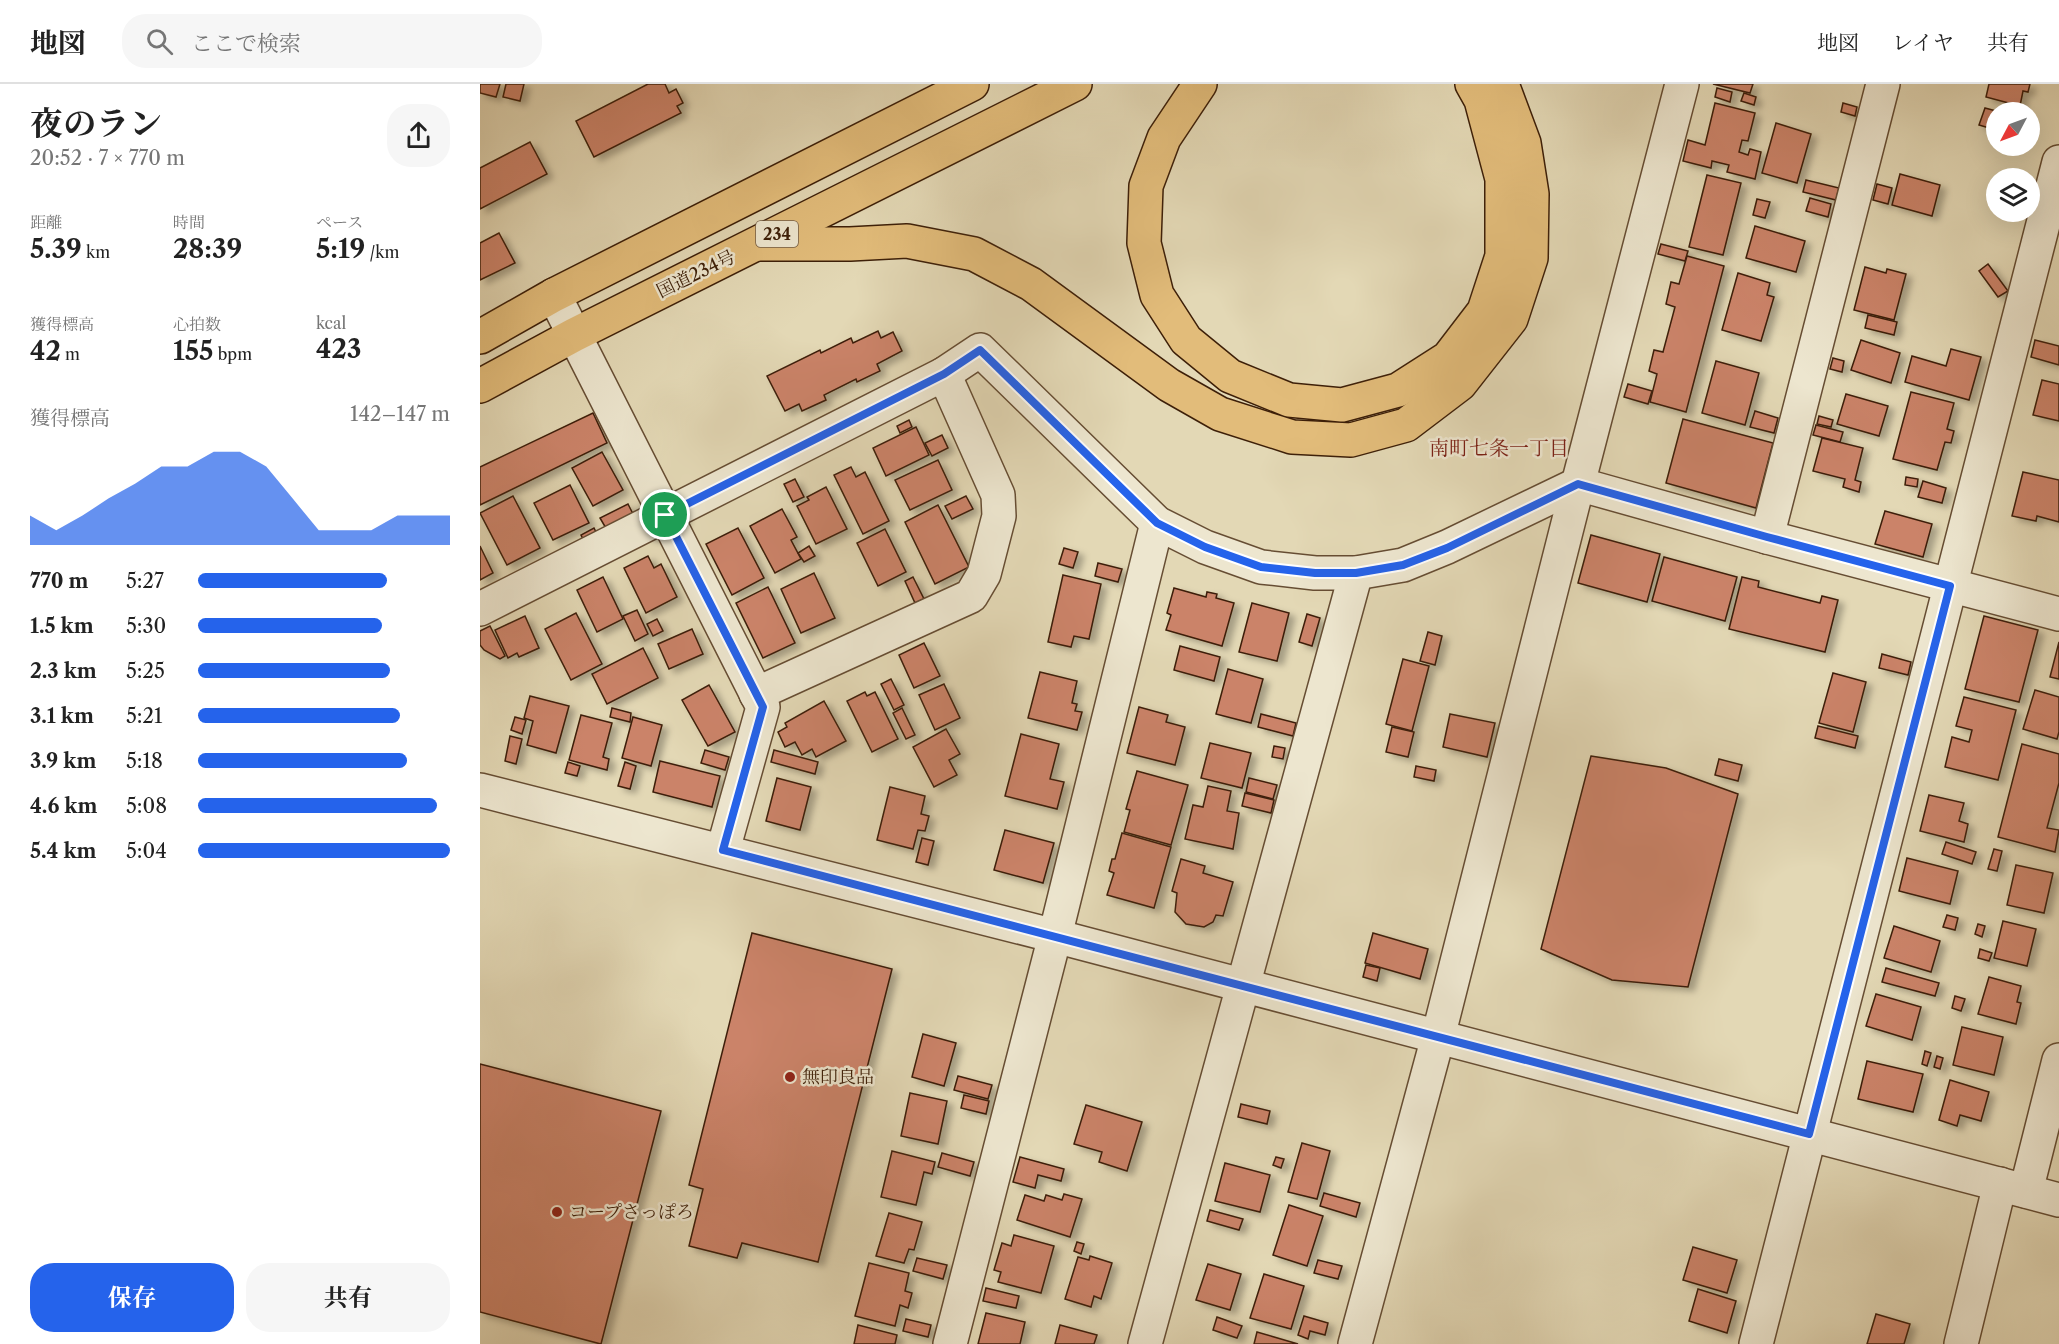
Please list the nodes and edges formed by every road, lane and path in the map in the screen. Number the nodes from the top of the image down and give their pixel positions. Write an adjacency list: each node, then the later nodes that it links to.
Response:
1 (930, 84): 9 (highway)
2 (972, 84): 9 (highway, 234)
3 (1075, 84): 11 (highway, 国道234号 / 234)
4 (1200, 84): 5 (highway)
5 (1472, 84)
6 (1502, 84): 11 (highway)
7 (1682, 84): 17 (street)
8 (1883, 84): 20 (street)
9 (821, 160): 12 (highway, 234)
10 (2059, 162): 22 (street)
11 (758, 244): 13 (highway, 国道234号 / 234)
12 (554, 296): 13 (street); 14 (highway, 234)
13 (574, 335): 16 (highway, 国道234号 / 234); 18 (street)
14 (480, 337)
15 (944, 374): 18 (street); 19 (street); 25 (street)
16 (480, 386)
17 (1578, 484): 20 (street); 21 (street); 30 (street)
18 (665, 515): 23 (street); 25 (street)
19 (1157, 523): 21 (street); 28 (street)
20 (1767, 537): 22 (street)
21 (1356, 573): 29 (street)
22 (1950, 586): 24 (street); 32 (street)
23 (480, 609)
24 (2059, 614)
25 (756, 694): 27 (street)
26 (480, 790): 27 (street)
27 (723, 850): 28 (street)
28 (1054, 936): 29 (street); 35 (street)
29 (1243, 985): 30 (street); 36 (street)
30 (1438, 1037): 32 (street); 37 (street)
31 (2059, 1060): 33 (street)
32 (1809, 1134): 33 (street); 38 (street)
33 (2013, 1188): 34 (street); 39 (street)
34 (2059, 1200)
35 (950, 1344)
36 (1145, 1344)
37 (1355, 1344)
38 (1756, 1344)
39 (1961, 1344)

